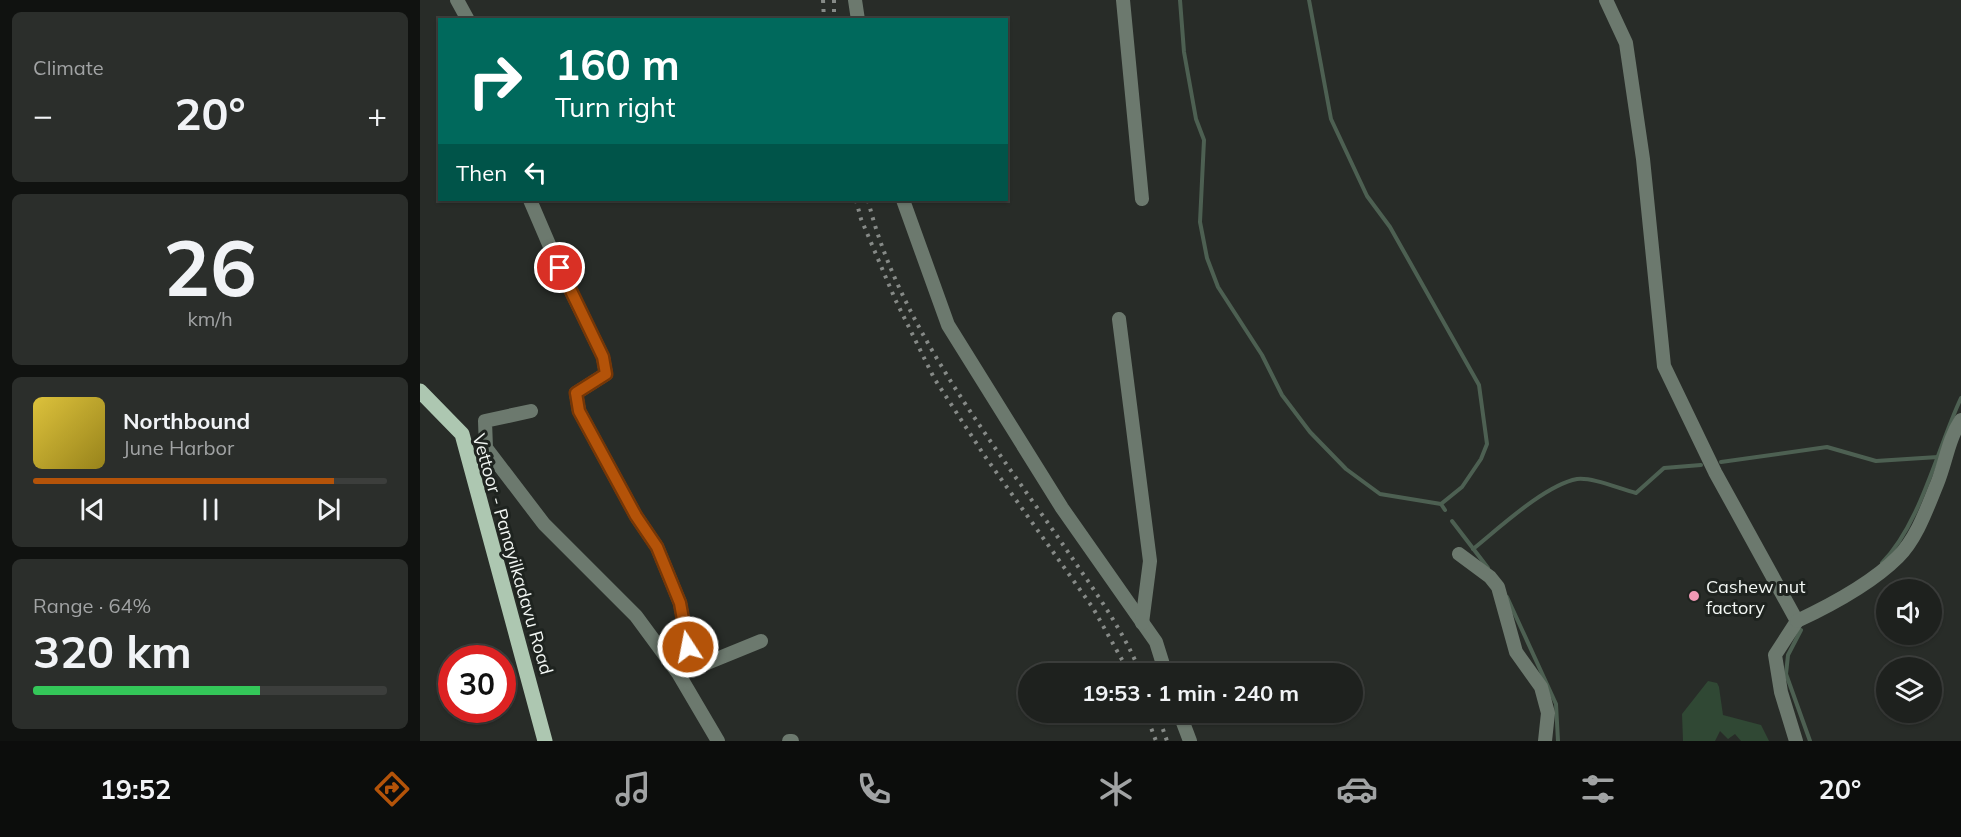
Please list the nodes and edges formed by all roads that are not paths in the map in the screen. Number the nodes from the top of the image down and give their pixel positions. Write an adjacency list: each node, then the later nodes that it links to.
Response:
1 (457, 0): 5 (street)
2 (855, 0): 6 (street)
3 (1123, 0): 7 (street)
4 (1606, 0): 15 (street)
5 (467, 18)
6 (858, 18)
7 (1142, 199)
8 (530, 201): 17 (street)
9 (903, 201): 16 (street)
10 (1119, 319): 16 (street)
11 (420, 391): 20 (main road, Vettoor - Panayilkadavu Road)
12 (531, 411): 21 (street)
13 (1961, 420): 15 (street)
14 (1459, 554): 23 (street)
15 (1797, 621): 24 (street)
16 (1142, 623): 18 (street)
17 (761, 641)
18 (1163, 663)
19 (1183, 723): 22 (street)
20 (545, 741)
21 (718, 741)
22 (1190, 741)
23 (1545, 741)
24 (1796, 741)

